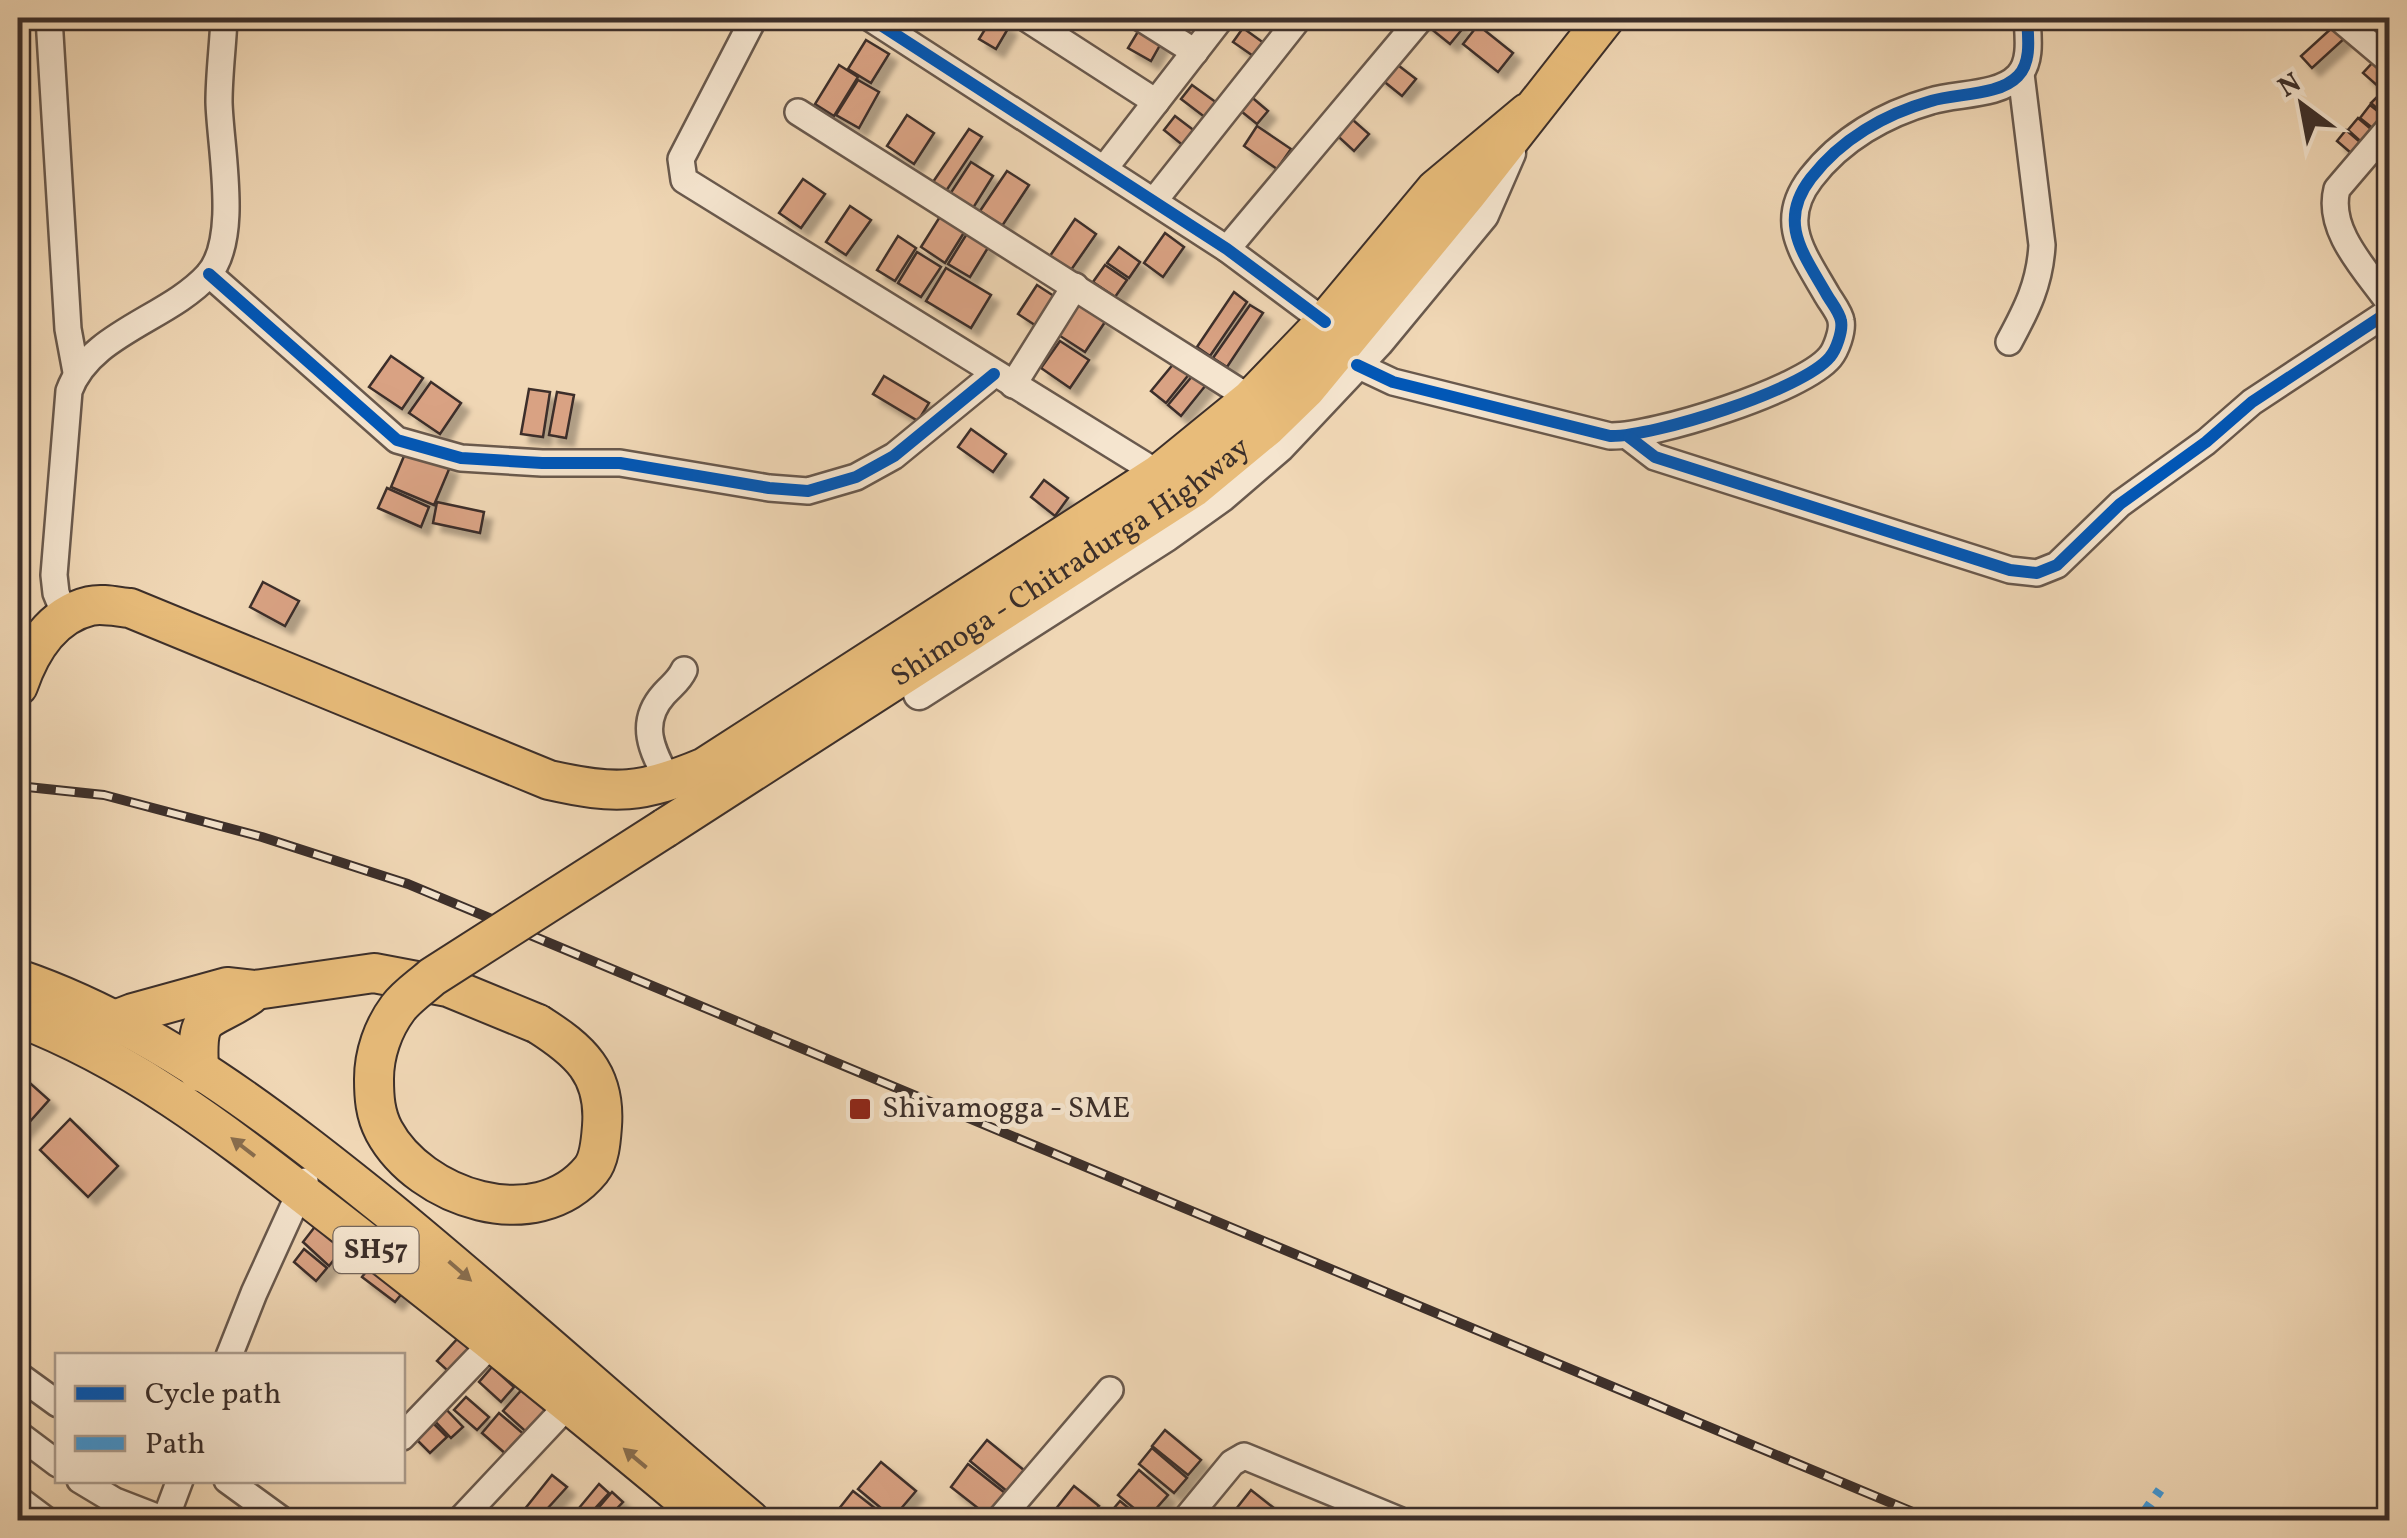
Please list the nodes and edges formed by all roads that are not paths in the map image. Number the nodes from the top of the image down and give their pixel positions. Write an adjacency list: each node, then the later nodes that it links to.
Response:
1 (50, 18): 30 (street)
2 (224, 18): 23 (street)
3 (754, 18): 31 (street)
4 (870, 18): 20 (street)
5 (1026, 18): 16 (street)
6 (1141, 18): 13 (street)
7 (1222, 18): 13 (street)
8 (1299, 18): 21 (street)
9 (1420, 18): 22 (street)
10 (1605, 18): 18 (main road, Shimoga - Chitradurga Highway)
11 (2028, 18): 15 (street)
12 (2339, 18): 14 (street)
13 (1194, 52): 16 (street)
14 (2390, 62)
15 (2021, 74): 28 (street); 33 (street)
16 (1156, 102): 20 (street)
17 (798, 112): 24 (street)
18 (1528, 113): 27 (main road); 29 (street); 41 (main road, Shimoga - Chitradurga Highway, bridge)
19 (2390, 127): 25 (street)
20 (1104, 168): 21 (street)
21 (1154, 201): 22 (street)
22 (1227, 249): 27 (street)
23 (209, 274): 30 (street); 31 (street)
24 (1075, 286): 31 (street); 32 (street)
25 (2390, 304)
26 (2390, 311): 33 (street)
27 (1325, 322): 32 (main road)
28 (2009, 342)
29 (1357, 366): 33 (street); 38 (street)
30 (76, 372): 35 (street)
31 (1004, 380): 34 (street)
32 (1251, 399): 34 (main road)
33 (1629, 437)
34 (1160, 474): 39 (main road)
35 (65, 615): 37 (main road); 39 (main road)
36 (684, 670): 39 (street)
37 (18, 686)
38 (920, 694)
39 (669, 782)
40 (18, 979): 44 (main road, SH57)
41 (256, 990): 42 (main road, Shimoga - Chitradurga Highway); 44 (main road, Shimoga - Chitradurga Highway)
42 (211, 1016): 45 (main road, Shimoga - Chitradurga Highway); 46 (main road)
43 (18, 1017): 44 (main road, SH57)
44 (106, 1035): 45 (main road, SH57)
45 (146, 1058): 46 (main road, SH57); 48 (main road, SH57, one-way to 45)
46 (199, 1072): 47 (main road, SH57)
47 (319, 1154): 48 (street); 68 (main road, SH57, one-way to 68)
48 (300, 1192): 49 (main road, SH57); 50 (street)
49 (494, 1341): 54 (main road, SH57); 56 (street)
50 (230, 1353)
51 (18, 1375): 53 (street)
52 (1110, 1390): 69 (street)
53 (55, 1402)
54 (570, 1403): 66 (street); 67 (main road, SH57, one-way to 54)
55 (18, 1434): 57 (street)
56 (405, 1434)
57 (55, 1462)
58 (85, 1483): 64 (street)
59 (179, 1483): 64 (street)
60 (231, 1483): 65 (street)
61 (18, 1499): 63 (street)
62 (1382, 1518): 70 (street)
63 (46, 1520)
64 (164, 1520)
65 (282, 1520)
66 (460, 1520)
67 (709, 1520)
68 (750, 1520)
69 (999, 1520)
70 (1184, 1520)

